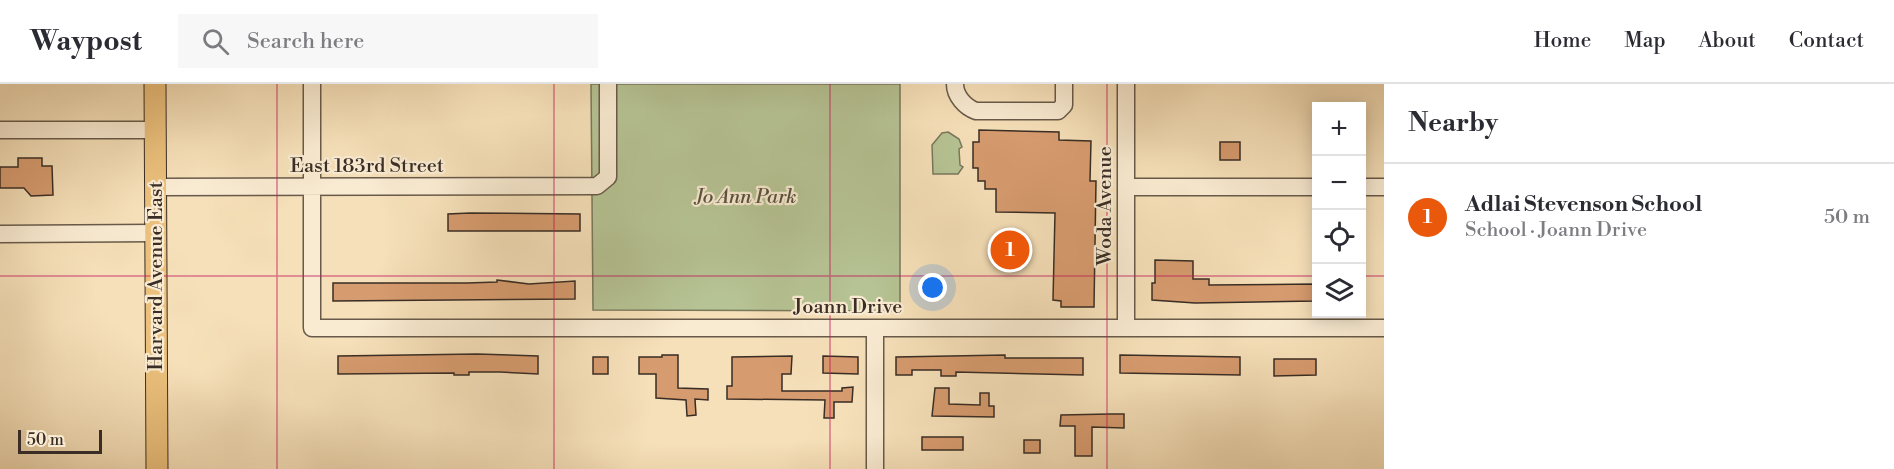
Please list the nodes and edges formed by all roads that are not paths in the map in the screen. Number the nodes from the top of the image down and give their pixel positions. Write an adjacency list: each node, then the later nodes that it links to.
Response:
1 (155, 84): 8 (main road, Harvard Avenue East)
2 (312, 84): 14 (street)
3 (608, 84): 14 (street, East 183rd Street)
4 (955, 84): 5 (street)
5 (1064, 84)
6 (1126, 84): 10 (street, Woda Avenue)
7 (0, 130): 8 (street)
8 (155, 130): 9 (main road, Harvard Avenue East)
9 (156, 187): 14 (street, East 183rd Street); 15 (main road, Harvard Avenue East)
10 (1126, 187): 11 (street); 18 (street, Woda Avenue)
11 (1312, 187)
12 (1366, 187): 13 (street)
13 (1384, 187)
14 (312, 188): 17 (street, Joann Drive)
15 (156, 233): 16 (street); 20 (main road, Harvard Avenue East)
16 (0, 234)
17 (875, 328): 18 (street, Joann Drive); 21 (street)
18 (1126, 328): 19 (street, Joann Drive)
19 (1384, 328)
20 (157, 469)
21 (875, 469)

